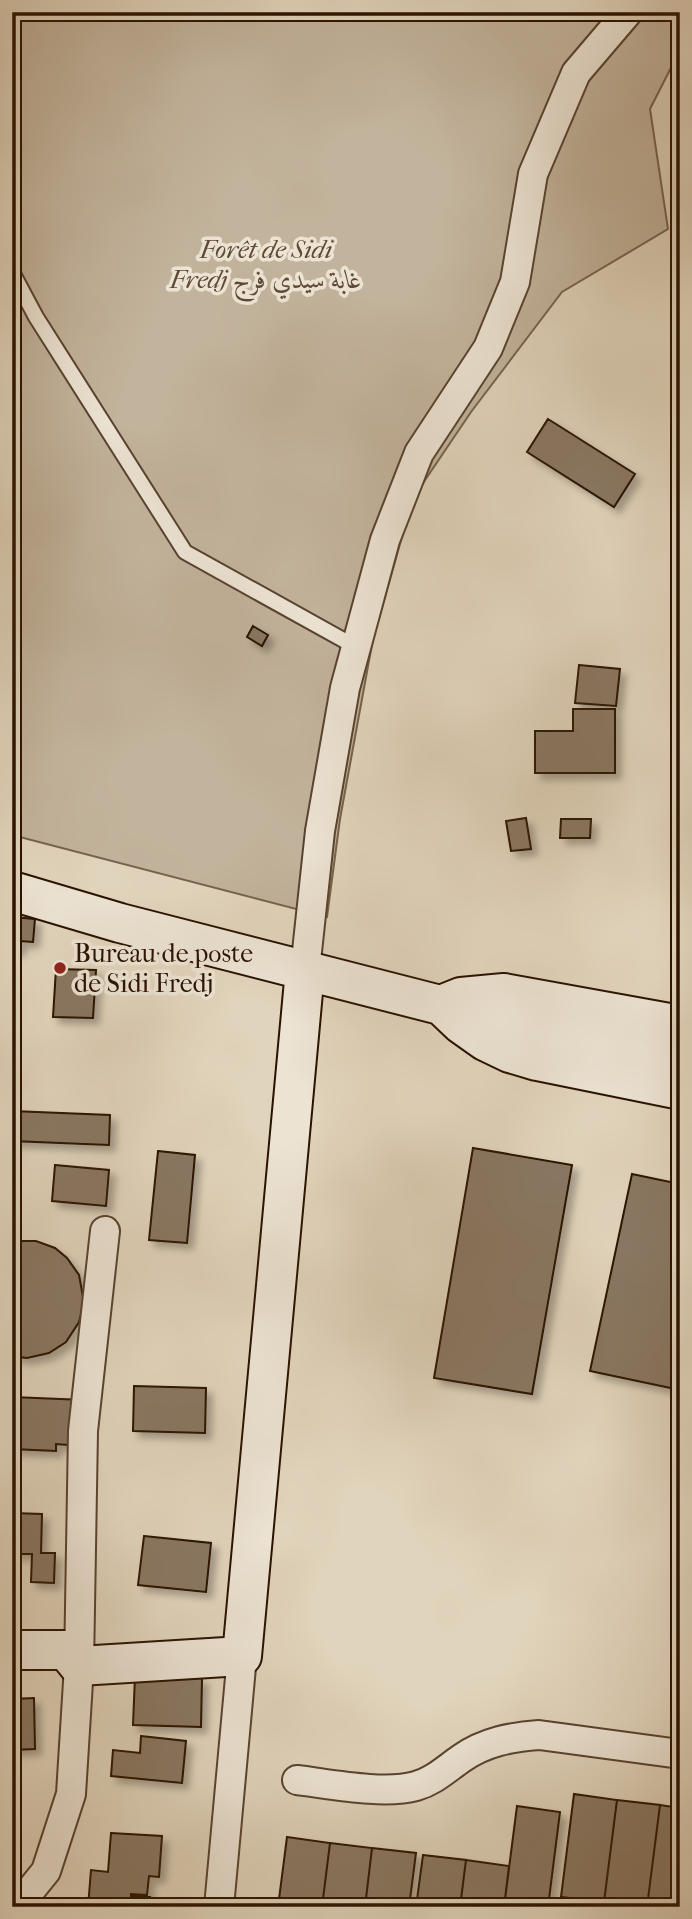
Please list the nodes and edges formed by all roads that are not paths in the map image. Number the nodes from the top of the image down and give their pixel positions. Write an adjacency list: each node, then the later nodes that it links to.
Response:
1 (628, 12): 3 (street)
2 (12, 272): 3 (lane)
3 (356, 647): 5 (street)
4 (12, 891): 5 (main road)
5 (305, 970): 6 (main road); 12 (main road)
6 (441, 1005): 7 (main road); 8 (main road); 9 (main road)
7 (680, 1026)
8 (680, 1057)
9 (680, 1090)
10 (106, 1231): 13 (street)
11 (12, 1650): 13 (main road)
12 (242, 1656): 13 (main road); 17 (street)
13 (79, 1666): 16 (street)
14 (680, 1754): 15 (street)
15 (297, 1780)
16 (17, 1907)
17 (219, 1907)

